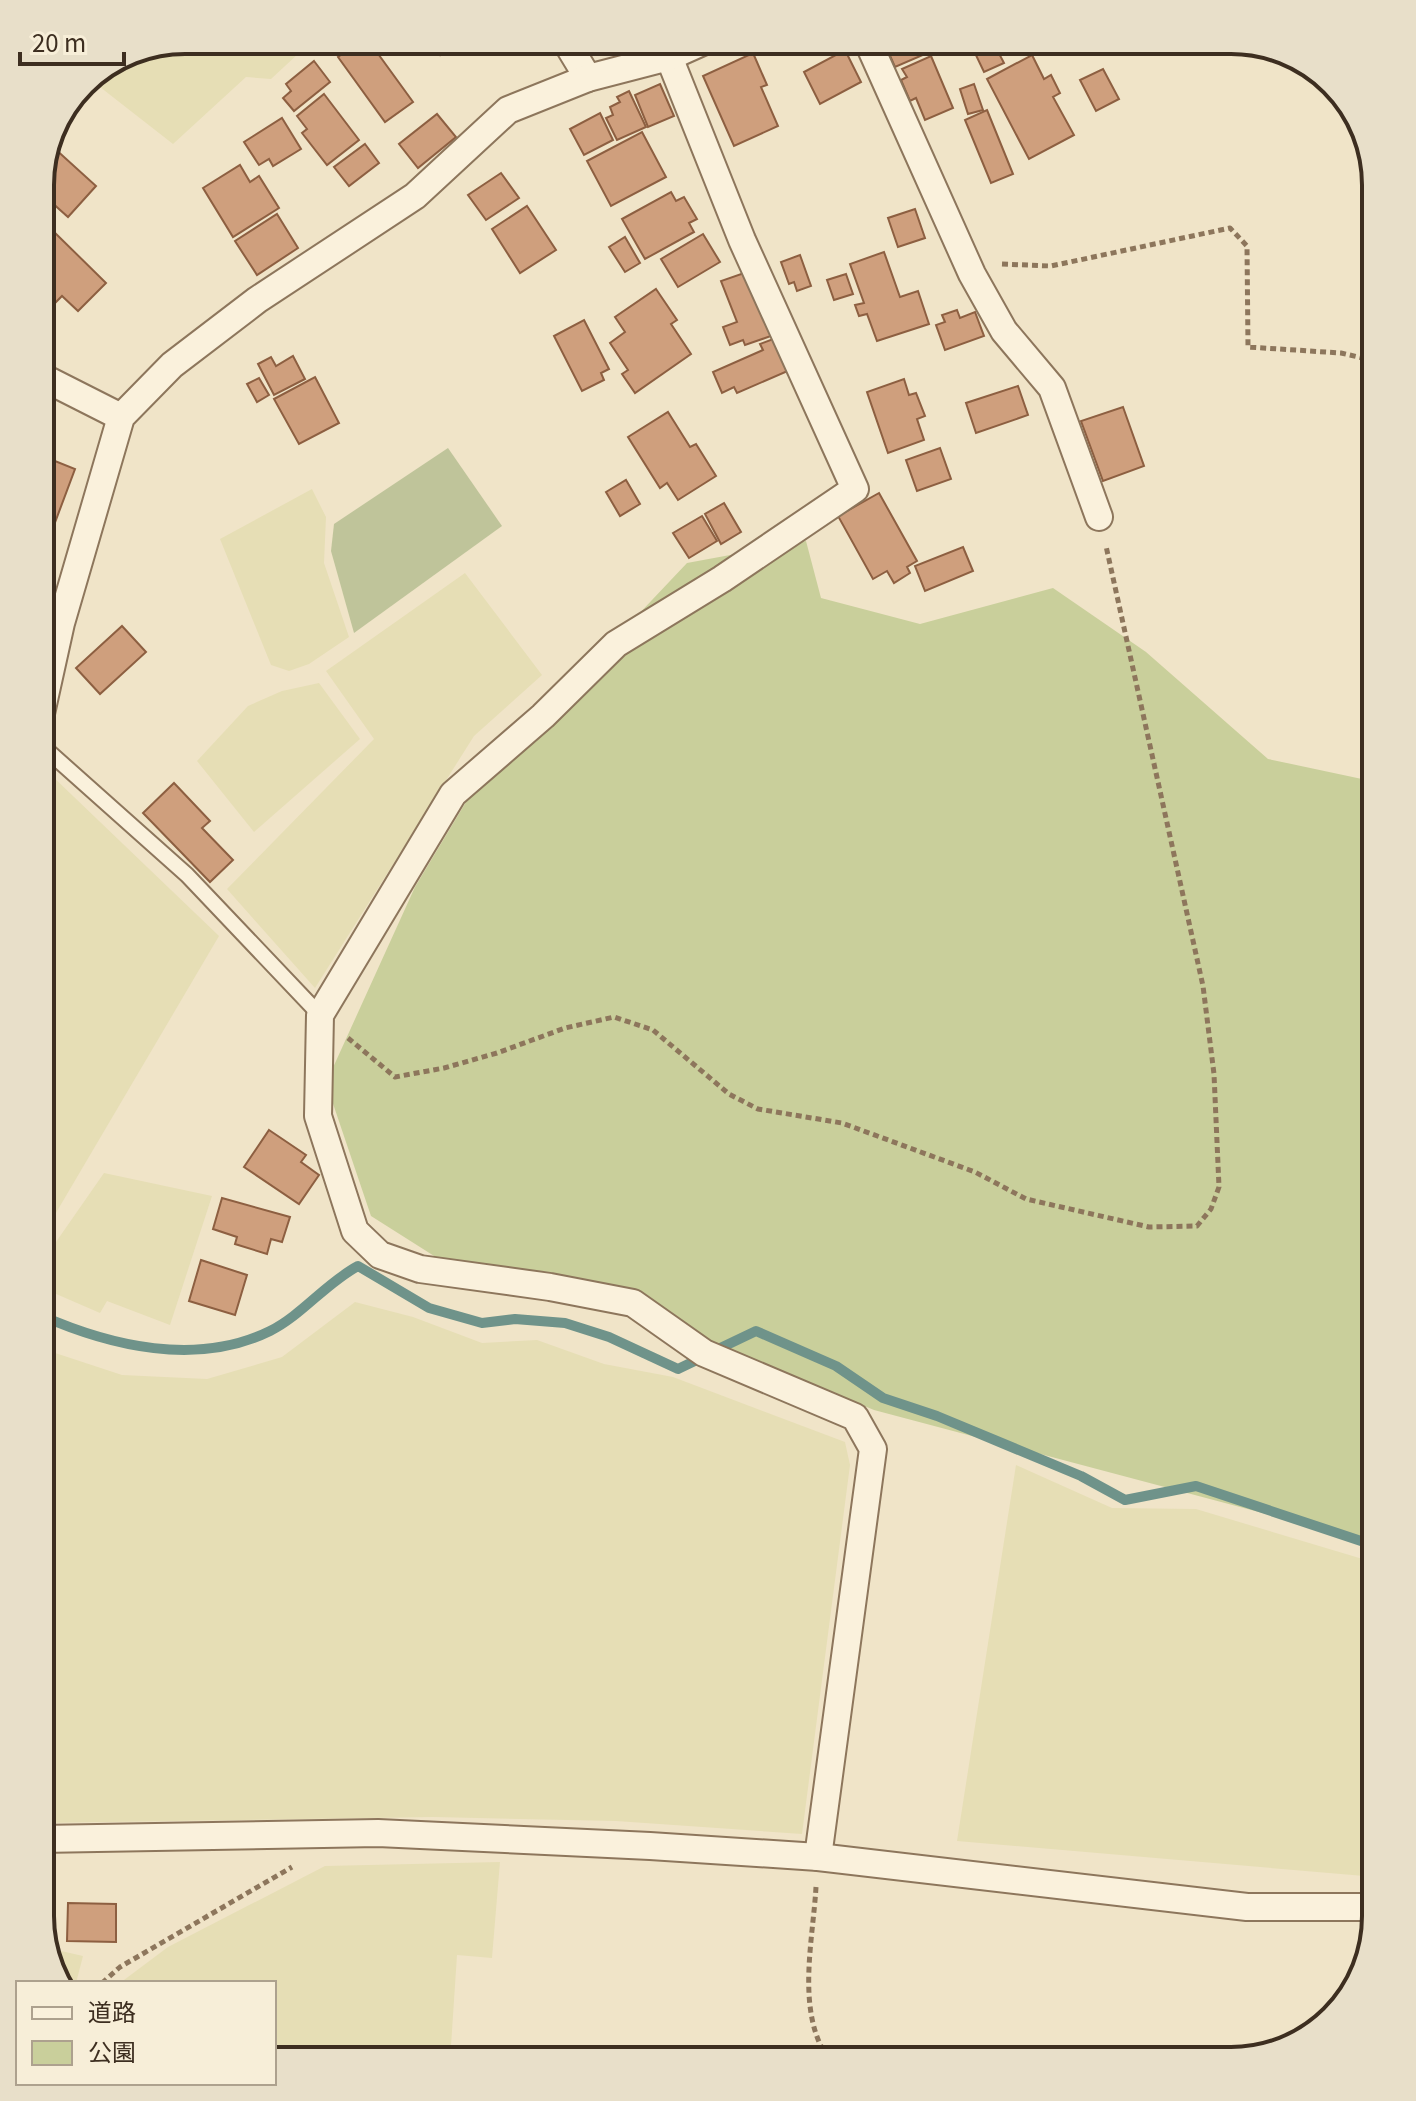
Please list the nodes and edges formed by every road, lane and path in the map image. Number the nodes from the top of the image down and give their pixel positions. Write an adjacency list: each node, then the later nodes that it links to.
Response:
1 (573, 54): 5 (street)
2 (676, 54): 4 (street)
3 (873, 54): 6 (street)
4 (669, 57): 5 (street); 13 (street)
5 (588, 78): 9 (street)
6 (972, 274): 7 (path); 10 (street)
7 (1362, 358)
8 (54, 383): 9 (street)
9 (121, 417): 11 (street)
10 (1099, 517): 13 (path)
11 (54, 655)
12 (54, 756): 13 (lane)
13 (320, 1015): 15 (street)
14 (54, 1839): 15 (street)
15 (818, 1857): 17 (street); 19 (path)
16 (293, 1866): 18 (path)
17 (1362, 1907)
18 (104, 1981)
19 (820, 2047)

